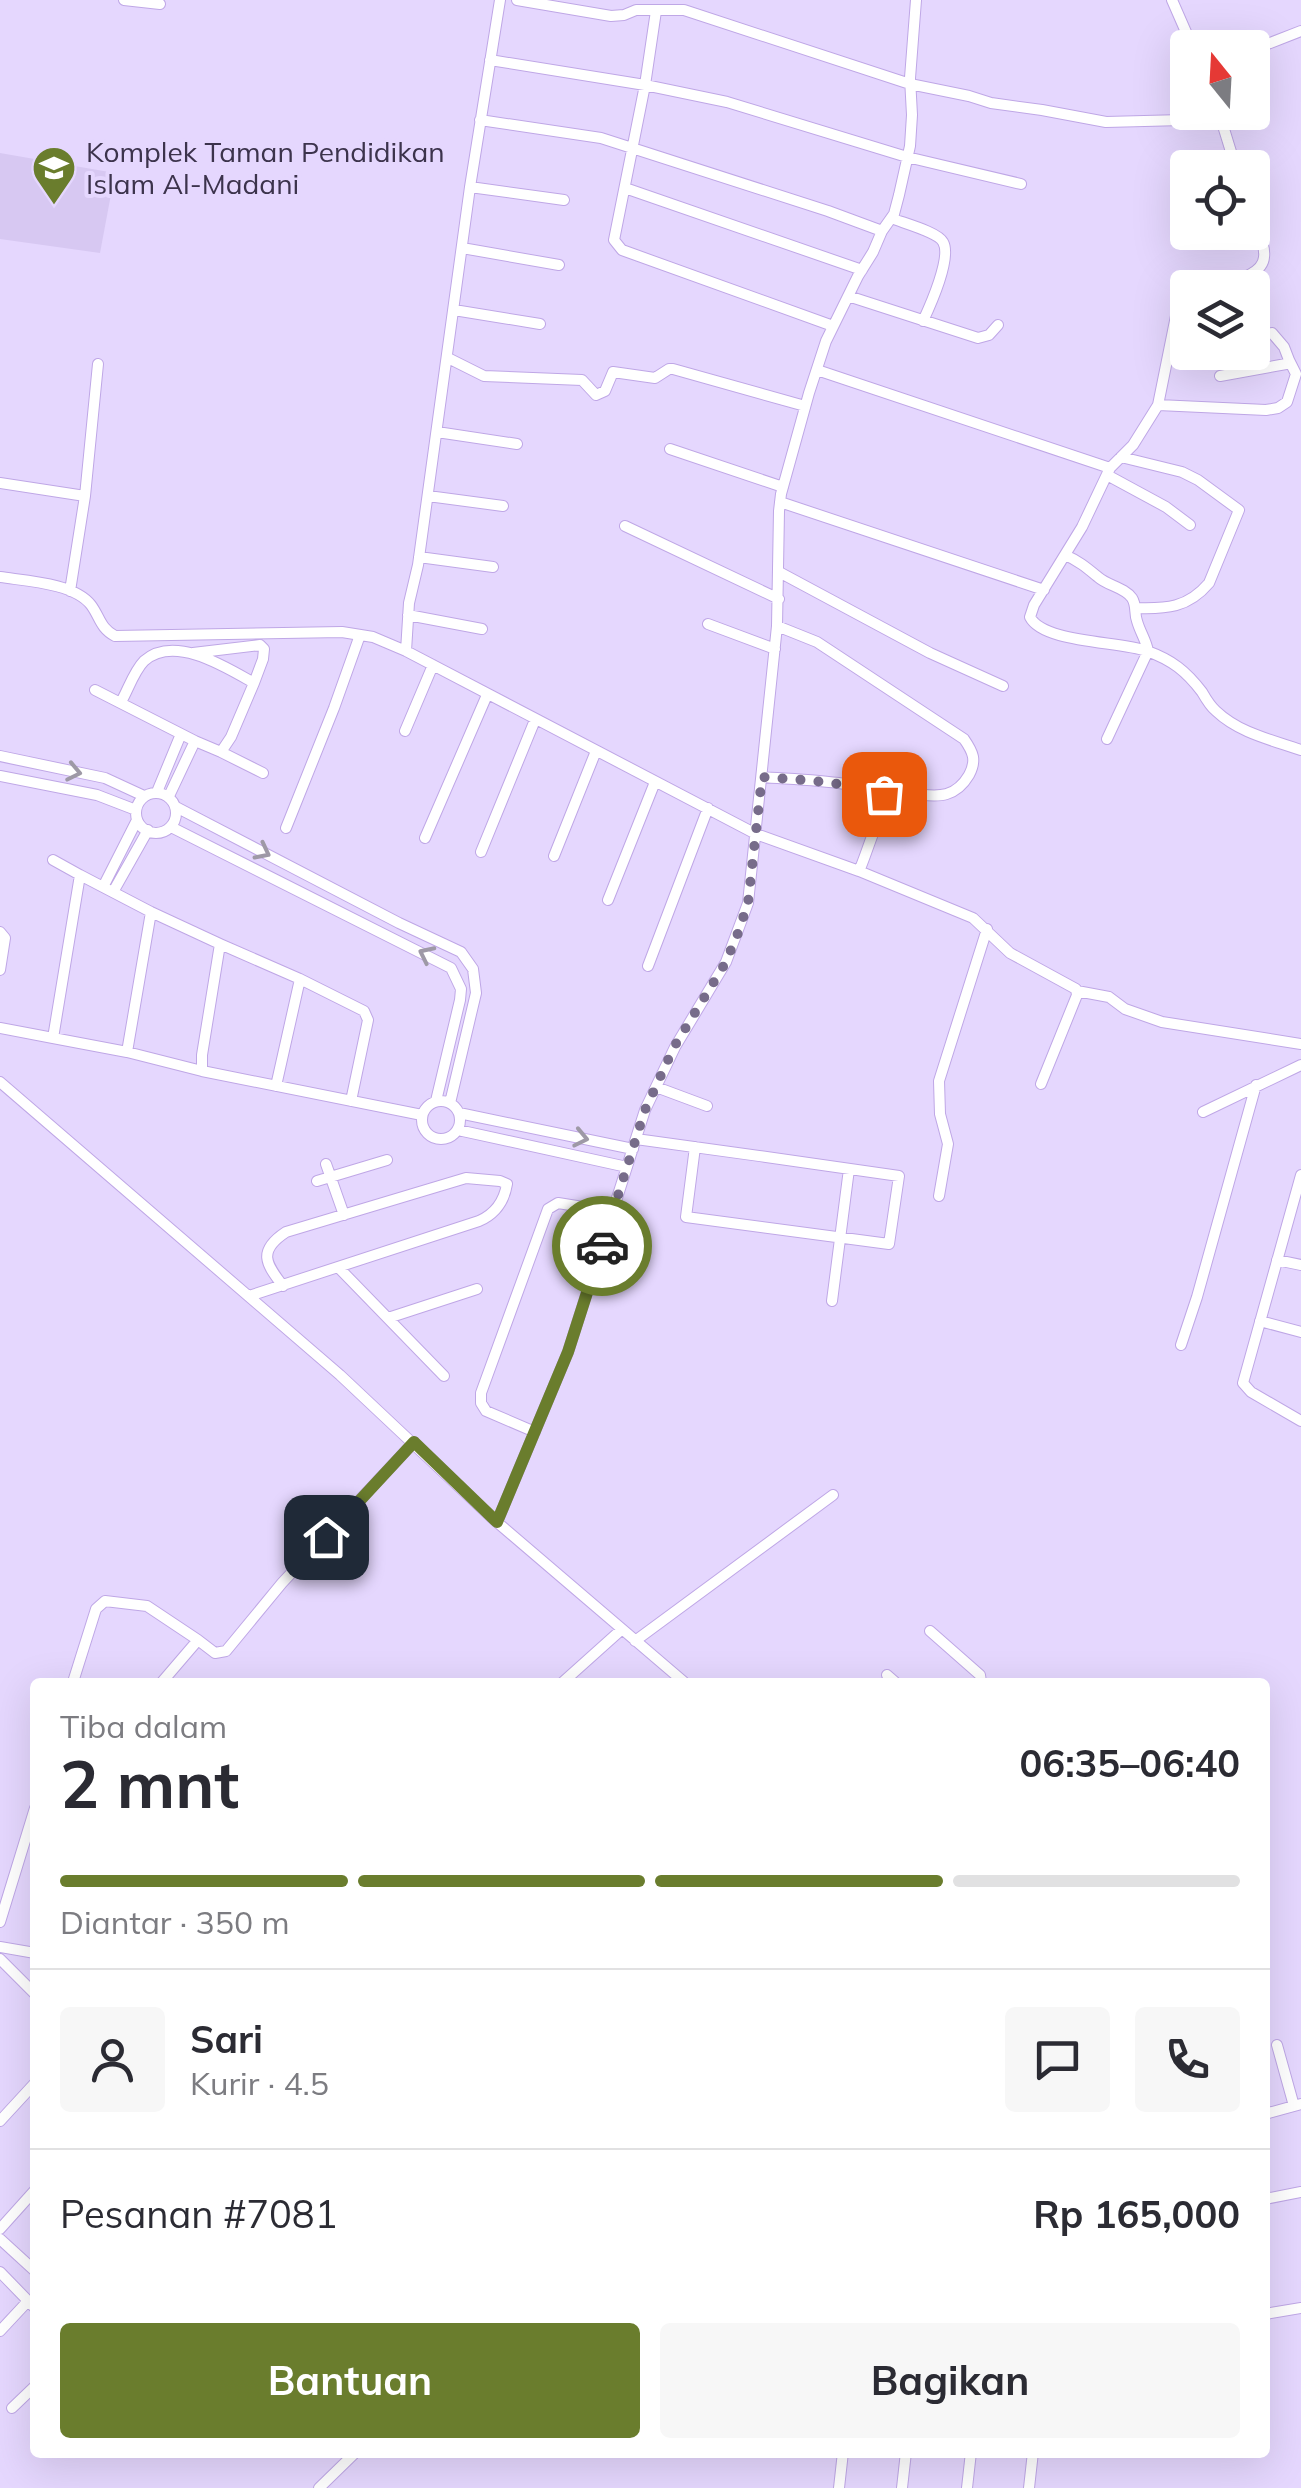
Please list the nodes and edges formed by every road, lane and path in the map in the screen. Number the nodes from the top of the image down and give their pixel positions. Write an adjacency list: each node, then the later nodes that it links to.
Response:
1 (124, 0): 6 (street)
2 (500, 0): 11 (street)
3 (517, 0): 7 (street)
4 (916, 0): 12 (street)
5 (1172, 0): 8 (street)
6 (160, 4)
7 (656, 11): 12 (street); 13 (street)
8 (1185, 30)
9 (1301, 30): 10 (street)
10 (1270, 43)
11 (490, 60): 13 (street); 15 (street)
12 (910, 84): 14 (street); 17 (street)
13 (645, 85): 16 (street); 17 (street)
14 (1170, 119)
15 (480, 120): 16 (street); 19 (street)
16 (634, 148): 20 (street); 23 (street)
17 (908, 156): 18 (street); 22 (street)
18 (1021, 184)
19 (470, 187): 21 (street); 24 (street)
20 (624, 188): 26 (street); 32 (street)
21 (564, 200)
22 (891, 218): 23 (street); 29 (street)
23 (882, 230): 26 (street)
24 (462, 248): 25 (street); 28 (street)
25 (560, 265)
26 (862, 270): 27 (street)
27 (848, 296): 29 (street); 32 (street)
28 (454, 310): 30 (street); 35 (street)
29 (922, 321): 31 (street)
30 (540, 324)
31 (998, 325)
32 (832, 326): 38 (street)
33 (1272, 333): 36 (street)
34 (1170, 346): 40 (street)
35 (448, 358): 41 (street); 42 (street)
36 (1289, 360): 39 (street); 40 (street)
37 (98, 364): 49 (street)
38 (817, 370): 41 (street); 46 (street)
39 (1220, 376)
40 (1158, 405): 45 (street)
41 (806, 406): 48 (street)
42 (436, 432): 43 (street); 50 (street)
43 (518, 444)
44 (670, 449): 48 (street)
45 (1121, 457): 46 (street); 63 (street)
46 (1109, 471): 53 (street); 55 (street)
47 (0, 483): 49 (street)
48 (783, 487): 51 (street)
49 (84, 496): 60 (street)
50 (428, 496): 52 (street); 56 (street)
51 (780, 502): 58 (street); 61 (street)
52 (502, 506)
53 (1190, 525)
54 (625, 526): 62 (street)
55 (1066, 554): 61 (street); 63 (street)
56 (419, 557): 57 (street); 64 (street)
57 (493, 567)
58 (779, 572): 62 (street); 75 (street)
59 (0, 577): 60 (street)
60 (70, 590): 68 (street)
61 (1044, 590): 71 (street)
62 (779, 599): 66 (street)
63 (1136, 608): 71 (street)
64 (408, 615): 67 (street); 70 (street)
65 (708, 624): 69 (street)
66 (778, 626): 69 (street); 95 (street)
67 (482, 629)
68 (360, 634): 70 (street); 100 (street)
69 (775, 649): 90 (street)
70 (406, 651): 73 (street)
71 (1148, 652): 82 (street); 84 (street)
72 (192, 653): 74 (street); 74 (street); 78 (street)
73 (433, 666): 77 (street); 80 (street)
74 (254, 683): 85 (street)
75 (1003, 686)
76 (96, 690): 78 (street)
77 (487, 694): 79 (street); 103 (street)
78 (121, 702): 81 (street)
79 (535, 720): 86 (street); 104 (street)
80 (406, 731)
81 (181, 734): 83 (street); 92 (street)
82 (1107, 740)
83 (194, 741): 85 (street); 94 (street)
84 (1301, 750)
85 (221, 752): 88 (street)
86 (596, 752): 91 (street); 105 (street)
87 (0, 756): 93 (street, one-way to 93)
88 (263, 773)
89 (0, 776): 98 (street)
90 (762, 777): 95 (street); 102 (street)
91 (654, 782): 97 (street); 110 (street)
92 (157, 792): 93 (street); 94 (street)
93 (144, 796): 98 (street)
94 (169, 796): 96 (street)
95 (892, 800): 107 (street)
96 (176, 808): 99 (street); 121 (street, one-way to 121)
97 (708, 808): 102 (street); 115 (street)
98 (137, 815): 101 (street); 109 (street)
99 (171, 827): 101 (street); 120 (street, one-way to 99)
100 (286, 828)
101 (148, 830): 109 (street)
102 (756, 834): 107 (street); 131 (street)
103 (425, 838)
104 (482, 852)
105 (554, 856)
106 (53, 860): 108 (street)
107 (859, 871): 112 (street)
108 (80, 875): 109 (street); 122 (street)
109 (108, 889): 111 (street)
110 (608, 900)
111 (151, 912): 114 (street); 124 (street)
112 (986, 928): 118 (street); 151 (street)
113 (0, 932): 116 (street)
114 (220, 944): 117 (street); 126 (street)
115 (648, 966)
116 (0, 970)
117 (300, 979): 129 (street); 132 (street)
118 (1077, 991): 123 (street); 128 (street)
119 (0, 1028): 122 (street)
120 (452, 1033): 121 (street); 133 (street)
121 (466, 1036): 134 (street)
122 (53, 1038): 124 (street)
123 (1301, 1044)
124 (126, 1052): 126 (street)
125 (1301, 1064): 130 (street)
126 (202, 1071): 129 (street)
127 (0, 1082): 161 (street)
128 (1041, 1084)
129 (276, 1086): 132 (street)
130 (1256, 1086): 136 (street); 166 (street)
131 (656, 1087): 135 (street); 141 (street)
132 (351, 1101): 138 (street)
133 (436, 1101): 134 (street); 138 (street)
134 (450, 1103): 137 (street)
135 (707, 1106)
136 (1202, 1112)
137 (460, 1114): 139 (street); 140 (street)
138 (422, 1115): 140 (street)
139 (533, 1128): 141 (street, one-way to 141); 142 (street)
140 (458, 1130): 142 (street)
141 (635, 1144): 143 (street); 146 (street)
142 (530, 1146): 146 (street)
143 (695, 1147): 147 (street); 155 (street)
144 (387, 1160): 149 (street)
145 (326, 1164): 149 (street)
146 (628, 1167): 153 (street)
147 (849, 1169): 155 (street); 155 (street)
148 (1301, 1175): 152 (street)
149 (330, 1176): 150 (street); 154 (street)
150 (317, 1181)
151 (939, 1196)
152 (1297, 1200): 156 (street)
153 (614, 1212): 169 (street); 169 (street)
154 (344, 1214): 158 (street); 159 (street)
155 (840, 1238): 162 (street)
156 (1277, 1260): 157 (street); 164 (street)
157 (1301, 1265)
158 (339, 1268): 159 (street); 163 (street)
159 (283, 1286): 161 (street)
160 (477, 1290): 163 (street)
161 (249, 1296): 170 (street)
162 (832, 1301)
163 (388, 1318): 167 (street)
164 (1260, 1321): 165 (street); 168 (street)
165 (1301, 1332)
166 (1182, 1345)
167 (444, 1376)
168 (1301, 1421)
169 (535, 1432): 172 (street)
170 (414, 1442): 172 (street); 175 (street)
171 (833, 1495): 176 (street)
172 (497, 1522): 173 (street)
173 (621, 1630): 176 (street); 179 (street)
174 (930, 1630): 181 (street)
175 (198, 1640): 177 (street); 178 (street)
176 (635, 1641): 180 (street)
177 (74, 1678)
178 (165, 1678)
179 (567, 1678)
180 (679, 1678)
181 (980, 1678)
182 (30, 1824): 183 (street)
183 (0, 1922)
184 (30, 1950): 185 (street)
185 (1, 1951): 186 (street)
186 (30, 1988)
187 (1277, 2044): 189 (street)
188 (30, 2088): 191 (street)
189 (1298, 2105): 190 (street)
190 (1270, 2113)
191 (0, 2121)
192 (1301, 2192): 193 (street)
193 (1270, 2197)
194 (30, 2199): 195 (street)
195 (0, 2230)
196 (0, 2239): 197 (street)
197 (30, 2266)
198 (0, 2272): 199 (street)
199 (30, 2302)
200 (30, 2306): 203 (street)
201 (1301, 2308): 202 (street)
202 (1270, 2313)
203 (0, 2331)
204 (30, 2391): 205 (street)
205 (12, 2408)
206 (350, 2458): 211 (street)
207 (842, 2458): 212 (street)
208 (905, 2458): 213 (street)
209 (970, 2458): 214 (street)
210 (1032, 2458): 215 (street)
211 (319, 2488)
212 (839, 2488)
213 (902, 2488)
214 (967, 2488)
215 (1029, 2488)

